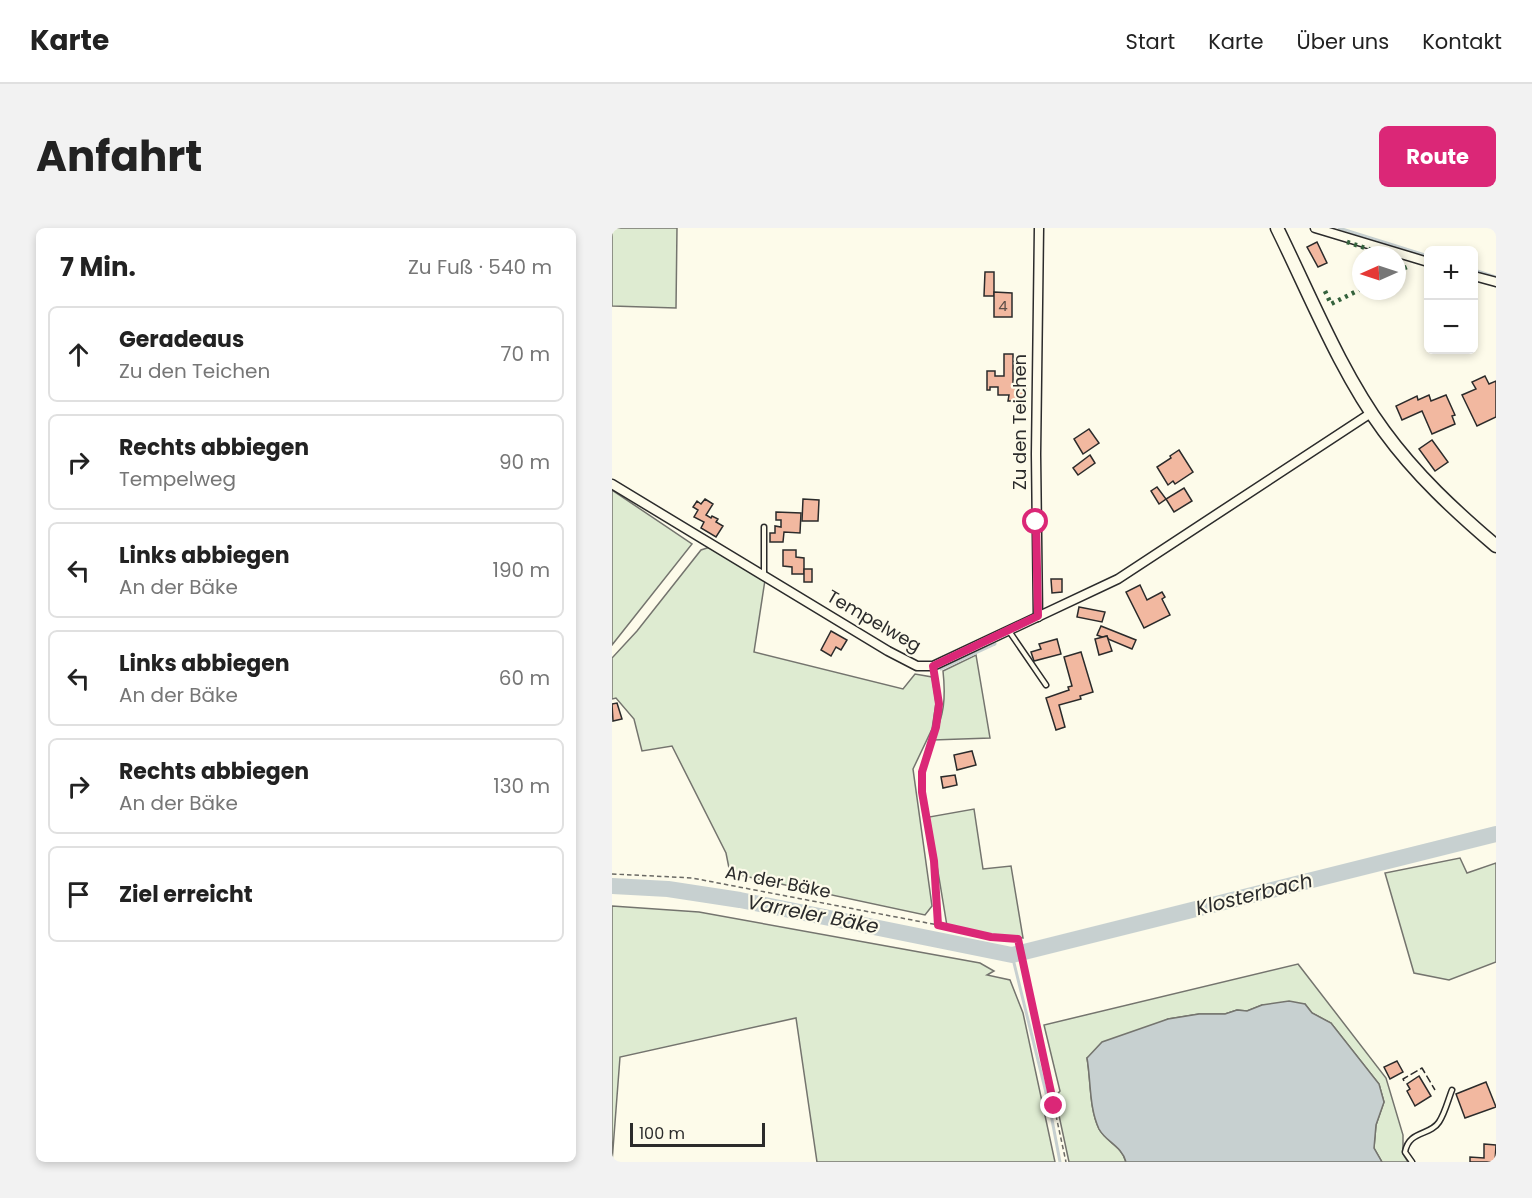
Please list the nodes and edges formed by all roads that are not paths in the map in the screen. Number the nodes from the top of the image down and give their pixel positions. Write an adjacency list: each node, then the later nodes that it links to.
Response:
1 (1039, 228): 12 (street, Zu den Teichen)
2 (1277, 228): 7 (main road)
3 (1315, 228): 4 (street)
4 (1424, 261)
5 (1478, 277): 6 (street)
6 (1496, 282)
7 (1371, 413): 10 (main road); 12 (street, Tempelweg)
8 (612, 484): 11 (street, Tempelweg)
9 (764, 527): 11 (lane)
10 (1496, 546)
11 (764, 576): 13 (street, Tempelweg)
12 (1038, 616): 13 (street, Tempelweg)
13 (1009, 630): 14 (lane)
14 (1046, 685)
15 (1452, 1090): 16 (lane)
16 (1412, 1162)

